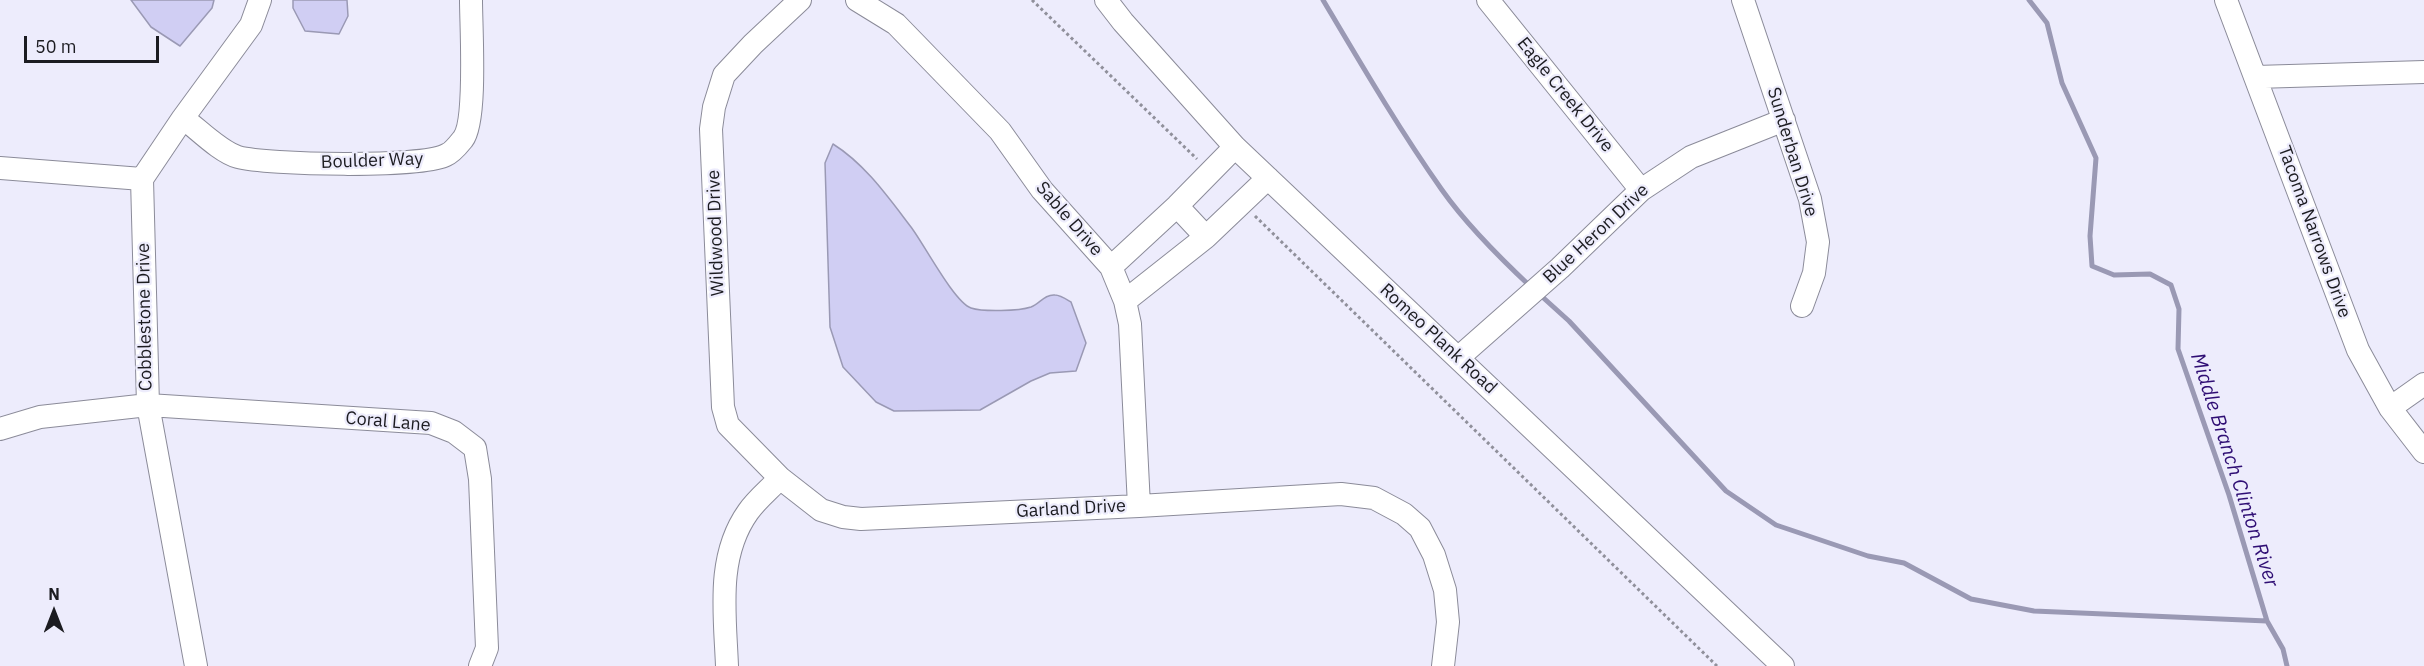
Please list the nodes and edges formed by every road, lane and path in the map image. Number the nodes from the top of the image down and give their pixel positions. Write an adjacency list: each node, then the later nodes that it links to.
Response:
1 (260, 0): 12 (street)
2 (471, 0): 12 (street, Boulder Way)
3 (800, 0): 32 (street, Wildwood Drive)
4 (857, 0): 23 (street, Sable Drive)
5 (1032, 0): 16 (path)
6 (1106, 0): 14 (street, Romeo Plank Road)
7 (1488, 0): 19 (street, Eagle Creek Drive)
8 (1743, 0): 13 (street, Sunderban Drive)
9 (2226, 0): 11 (street, Tacoma Narrows Drive)
10 (2424, 72): 11 (street)
11 (2256, 77): 29 (street, Tacoma Narrows Drive)
12 (183, 118): 18 (street)
13 (1784, 120): 19 (street, Blue Heron Drive); 25 (street, Sunderban Drive)
14 (1235, 147): 16 (street); 17 (street, Romeo Plank Road)
15 (0, 168): 18 (street)
16 (1211, 172): 21 (street)
17 (1268, 178): 20 (street); 26 (street, Romeo Plank Road)
18 (142, 179): 28 (street, Cobblestone Drive)
19 (1641, 190): 26 (street, Blue Heron Drive)
20 (1242, 203): 22 (street); 38 (path)
21 (1177, 206): 22 (street); 23 (street)
22 (1206, 237): 24 (street)
23 (1111, 267): 24 (street, Sable Drive)
24 (1125, 301): 33 (street, Sable Drive)
25 (1802, 306)
26 (1458, 358): 39 (street, Romeo Plank Road)
27 (2424, 384): 29 (street)
28 (148, 405): 30 (street); 34 (street, Cobblestone Drive); 35 (street, Coral Lane)
29 (2390, 408): 31 (street, Tacoma Narrows Drive)
30 (0, 429)
31 (2424, 452)
32 (780, 478): 33 (street, Garland Drive); 36 (street)
33 (1139, 506): 37 (street, Garland Drive)
34 (196, 666)
35 (480, 666)
36 (727, 666)
37 (1443, 666)
38 (1717, 666)
39 (1783, 666)

